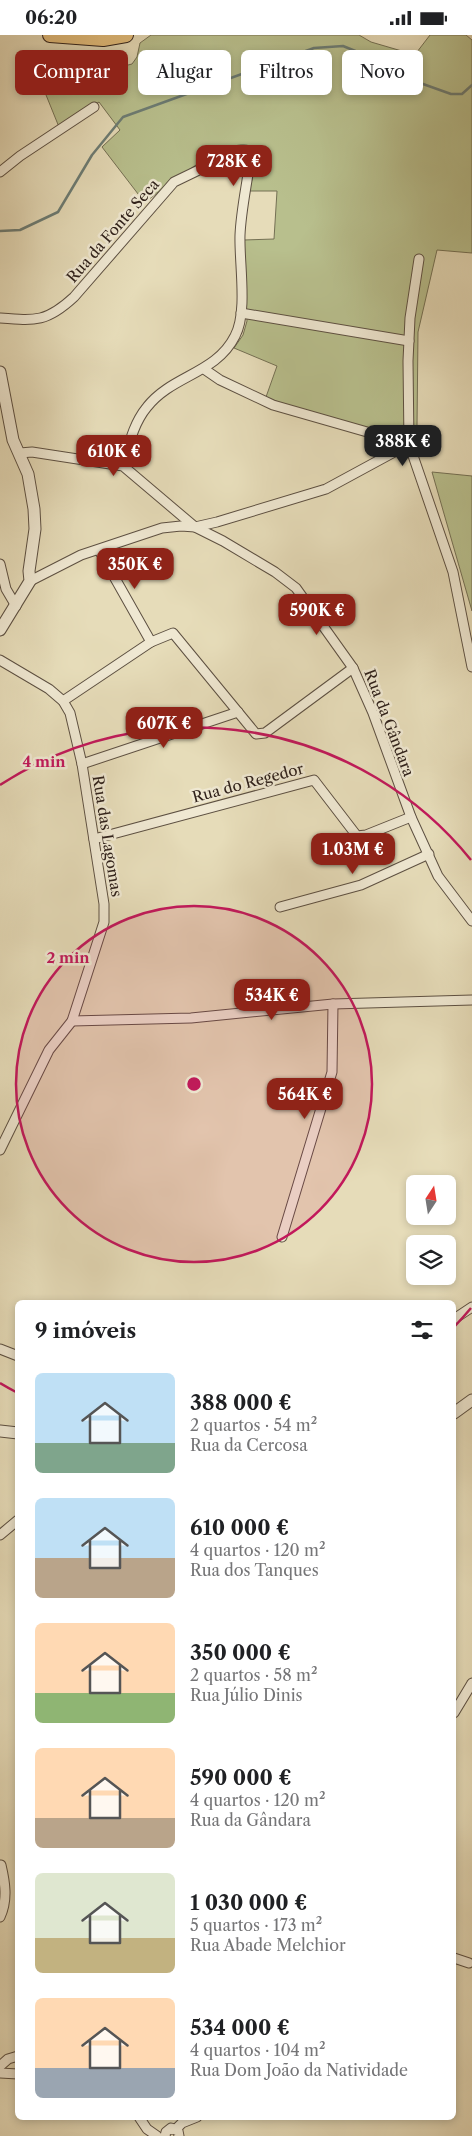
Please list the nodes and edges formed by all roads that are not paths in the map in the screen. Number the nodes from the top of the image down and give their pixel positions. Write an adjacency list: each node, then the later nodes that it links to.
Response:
1 (50, 35): 2 (main road)
2 (126, 35)
3 (94, 107): 4 (street)
4 (0, 172)
5 (419, 259): 8 (street)
6 (241, 313): 7 (street, Rua da Fonte Seca); 8 (street); 9 (street, Rua da Fonte Seca)
7 (0, 318)
8 (409, 341): 12 (street)
9 (204, 369): 12 (street); 14 (street, Rua da Fonte Seca)
10 (0, 372): 11 (street)
11 (1, 387): 13 (street)
12 (409, 444): 15 (street); 23 (street)
13 (20, 453): 14 (street); 18 (street)
14 (123, 466): 15 (street)
15 (195, 527): 16 (street, Rua da Gândara); 24 (street, Rua da Gândara)
16 (99, 550): 18 (street, Rua da Gândara); 21 (street)
17 (0, 564): 19 (street)
18 (30, 581): 19 (street)
19 (16, 606): 20 (street)
20 (0, 630)
21 (151, 642): 25 (street); 26 (street)
22 (0, 660): 25 (street, Rua das Lagomas)
23 (472, 667)
24 (353, 668): 26 (street); 28 (street, Rua da Gândara)
25 (62, 701): 27 (street, Rua das Lagomas)
26 (238, 712): 27 (street)
27 (82, 763): 29 (street, Rua das Lagomas)
28 (412, 817): 29 (street, Rua do Regedor); 30 (street, Rua da Gândara)
29 (94, 839): 35 (street, Rua das Lagomas)
30 (429, 854): 31 (street); 32 (street, Rua da Gândara)
31 (280, 907)
32 (472, 921)
33 (472, 1000): 34 (street)
34 (333, 1004): 35 (street); 37 (street)
35 (72, 1021): 36 (street, Rua das Lagomas)
36 (0, 1150)
37 (282, 1237)
38 (472, 1307): 39 (street)
39 (456, 1318)
40 (0, 1349): 41 (street)
41 (15, 1355)
42 (472, 1400): 43 (street)
43 (456, 1412)
44 (0, 1431): 45 (street)
45 (15, 1433)
46 (15, 1522): 47 (street)
47 (0, 1535)
48 (472, 1683): 49 (street)
49 (456, 1710)
50 (1, 1865): 51 (street)
51 (0, 1917)
52 (456, 1959): 53 (street)
53 (469, 1963)
54 (15, 2057): 55 (street)
55 (0, 2066)
56 (0, 2073): 57 (street)
57 (15, 2074)
58 (141, 2120): 61 (street)
59 (190, 2120): 60 (street)
60 (178, 2133): 62 (street)
61 (158, 2136)
62 (165, 2136)

